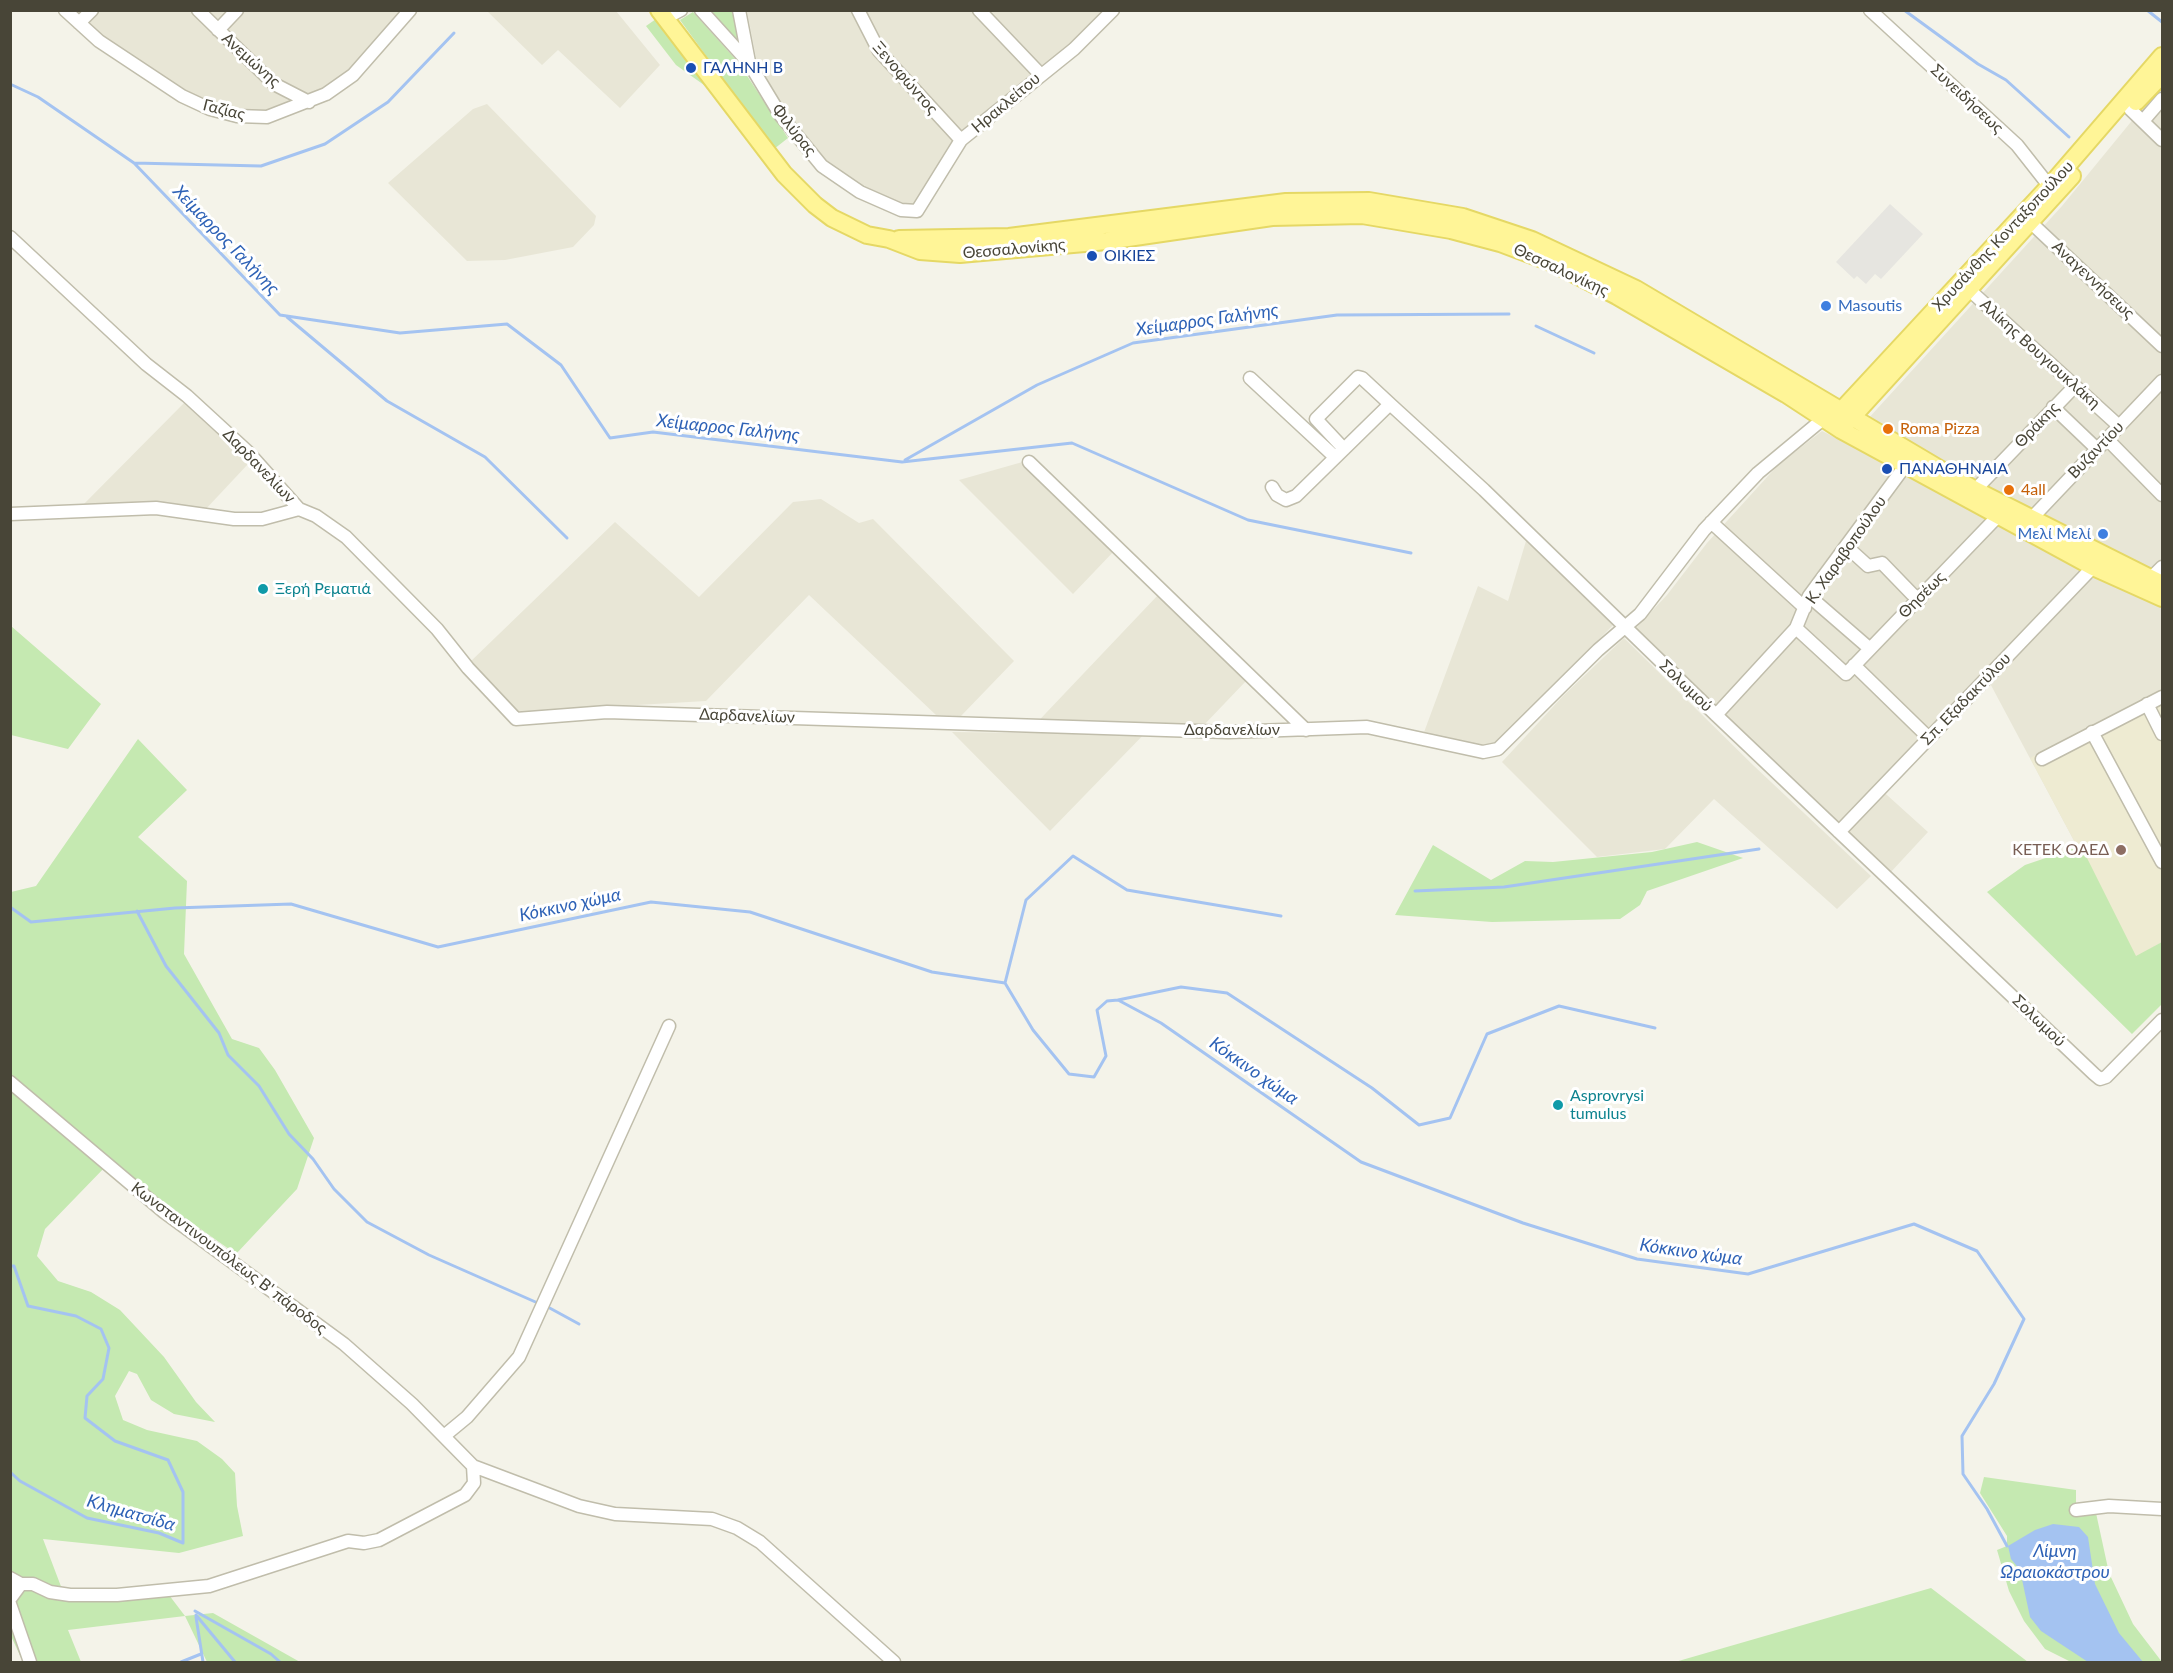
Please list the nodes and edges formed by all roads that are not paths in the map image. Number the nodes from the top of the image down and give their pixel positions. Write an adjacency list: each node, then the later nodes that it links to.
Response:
1 (65, 10): 13 (street, Γαζίας)
2 (92, 10): 13 (street)
3 (198, 10): 14 (street, Ανεμώνης)
4 (237, 10): 14 (street)
5 (410, 10): 20 (street, Γαζίας)
6 (701, 10): 16 (street, Φιλύρας)
7 (740, 10): 16 (street)
8 (858, 10): 23 (street, Ξενοφώντος)
9 (979, 10): 17 (street)
10 (1113, 10): 17 (street, Ηρακλείτου)
11 (1869, 10): 25 (street, Συνειδήσεως)
12 (669, 13): 36 (main road, Θεσσαλονίκης)
13 (79, 23): 20 (street, Γαζίας)
14 (218, 30): 20 (street, Ανεμώνης)
15 (2163, 56): 25 (main road, Χρυσάνθης Κονταξοπούλου)
16 (749, 63): 26 (street, Φιλύρας)
17 (1040, 74): 23 (street, Ηρακλείτου)
18 (2163, 75): 21 (main road, Χρυσάνθης Κονταξοπούλου)
19 (2163, 99): 22 (street)
20 (309, 102)
21 (2130, 109): 22 (street); 25 (main road, Χρυσάνθης Κονταξοπούλου)
22 (2143, 121): 24 (street)
23 (961, 140): 26 (street, Ηρακλείτου)
24 (2163, 140)
25 (2053, 191): 27 (main road, Χρυσάνθης Κονταξοπούλου)
26 (916, 211)
27 (2027, 219): 29 (main road, Χρυσάνθης Κονταξοπούλου); 30 (street, Αναγεννήσεως)
28 (10, 237): 46 (street, Δαρδανελίων)
29 (1965, 286): 33 (street, Αλίκης Βουγιουκλάκη); 36 (main road, Χρυσάνθης Κονταξοπούλου)
30 (2163, 346)
31 (1250, 378): 40 (street)
32 (2163, 381): 37 (street, Βυζαντίου)
33 (2075, 386): 35 (street, Θράκης); 37 (street, Αλίκης Βουγιουκλάκη)
34 (1390, 404): 40 (street); 40 (street, Σολωμού); 58 (street, Σολωμού)
35 (2053, 407): 39 (street, Αλίκης Βουγιουκλάκη); 44 (street, Θράκης)
36 (1837, 418): 42 (main road, Θεσσαλονίκης); 44 (main road, Θεσσαλονίκης); 50 (street, Χρυσάνθης Κονταξοπούλου)
37 (2119, 426): 38 (street, Βυζαντίου)
38 (2107, 439): 39 (street, Βυζαντίου); 45 (street)
39 (2097, 449): 49 (street, Βυζαντίου)
40 (1340, 453): 43 (street)
41 (1029, 462): 65 (street)
42 (1905, 466): 48 (main road, Θεσσαλονίκης); 51 (street, Κ. Χαραβοπούλου)
43 (1272, 488)
44 (1975, 490): 49 (main road, Θεσσαλονίκης)
45 (2163, 495)
46 (299, 509): 47 (street); 65 (street, Δαρδανελίων)
47 (10, 514)
48 (1999, 515): 52 (main road, Θεσσαλονίκης); 56 (street, Θησέως)
49 (2031, 519): 53 (main road, Θεσσαλονίκης)
50 (1712, 522): 57 (street); 58 (street, Χρυσάνθης Κονταξοπούλου)
51 (1846, 546): 54 (street, Κ. Χαραβοπούλου); 56 (street)
52 (2093, 567): 55 (main road, Θεσσαλονίκης); 68 (street, Σπ. Εξαδακτύλου)
53 (2159, 576)
54 (1809, 596): 57 (street, Κ. Χαραβοπούλου); 60 (street)
55 (2163, 598)
56 (1920, 599): 60 (street, Θησέως)
57 (1805, 608): 59 (street, Κ. Χαραβοπούλου)
58 (1626, 627): 64 (street, Σολωμού); 65 (street, Δαρδανελίων)
59 (1796, 628): 61 (street, Θησέως); 64 (street, Κ. Χαραβοπούλου)
60 (1869, 648): 61 (street, Θησέως)
61 (1854, 665): 68 (street)
62 (2163, 697): 63 (street)
63 (2147, 704): 66 (street); 67 (street)
64 (1716, 715): 70 (street, Σολωμού)
65 (1306, 730)
66 (2092, 732): 69 (street); 71 (street)
67 (2163, 734)
68 (1929, 738): 70 (street, Σπ. Εξαδακτύλου)
69 (2042, 759)
70 (1839, 832): 72 (street, Σολωμού)
71 (2163, 862)
72 (2163, 1020)
73 (669, 1026): 75 (street)
74 (10, 1082): 75 (street, Κωνσταντινουπόλεως Β' πάροδος)
75 (444, 1436): 76 (street, Κωνσταντινουπόλεως Β' πάροδος)
76 (473, 1466): 79 (street); 83 (street)
77 (2163, 1509): 78 (street)
78 (2076, 1510)
79 (16, 1581): 80 (street)
80 (10, 1599)
81 (10, 1604): 82 (street)
82 (30, 1662)
83 (894, 1662)

